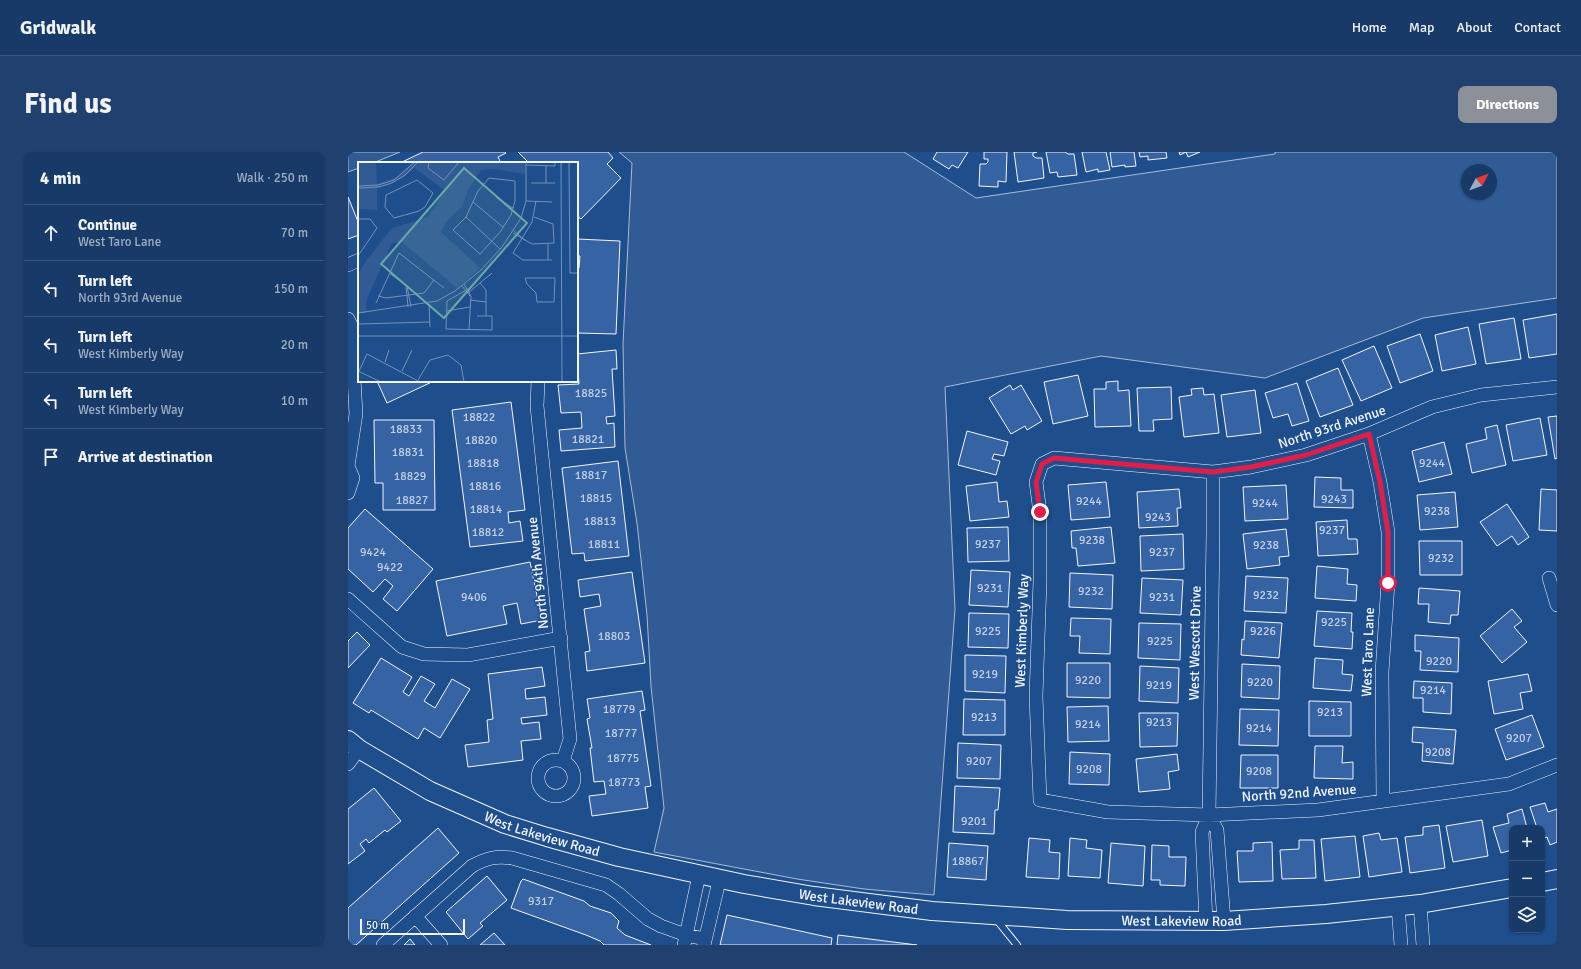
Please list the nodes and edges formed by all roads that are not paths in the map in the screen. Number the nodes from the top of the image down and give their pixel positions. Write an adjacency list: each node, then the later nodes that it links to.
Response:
1 (358, 260): 2 (street)
2 (348, 265)
3 (348, 319): 8 (street)
4 (538, 382): 14 (street, North 94th Avenue)
5 (1557, 387): 6 (street, North 93rd Avenue)
6 (1369, 434): 9 (street, North 93rd Avenue); 20 (street, West Taro Lane)
7 (1042, 464): 9 (street, North 93rd Avenue); 19 (street, West Kimberly Way)
8 (348, 466): 10 (street)
9 (1213, 472): 21 (street, West Wescott Drive)
10 (348, 493)
11 (1549, 578): 13 (street)
12 (348, 599): 14 (street)
13 (1557, 605)
14 (561, 638): 16 (street, North 94th Avenue)
15 (354, 744): 17 (street); 22 (street, West Lakeview Road)
16 (563, 761)
17 (348, 764)
18 (1557, 766): 20 (street, North 92nd Avenue)
19 (1040, 800): 21 (street, North 92nd Avenue)
20 (1383, 801): 21 (street, North 92nd Avenue)
21 (1208, 815): 31 (street, West Wescott Drive); 32 (street, West Wescott Drive)
22 (699, 874): 23 (street, West Lakeview Road); 33 (street)
23 (720, 877): 29 (street, West Lakeview Road); 34 (street)
24 (1557, 879): 25 (street)
25 (1545, 881)
26 (1509, 889): 27 (street, West Lakeview Road)
27 (1420, 904): 28 (street, West Lakeview Road); 39 (street)
28 (1398, 906): 31 (street, West Lakeview Road); 38 (street)
29 (992, 915): 32 (street, West Lakeview Road); 37 (lane)
30 (415, 916): 33 (street); 35 (street); 36 (street)
31 (1224, 921): 32 (street, West Lakeview Road)
32 (1206, 922)
33 (685, 940): 34 (street)
34 (705, 942)
35 (383, 945)
36 (441, 945)
37 (1017, 945)
38 (1401, 945)
39 (1424, 945)

